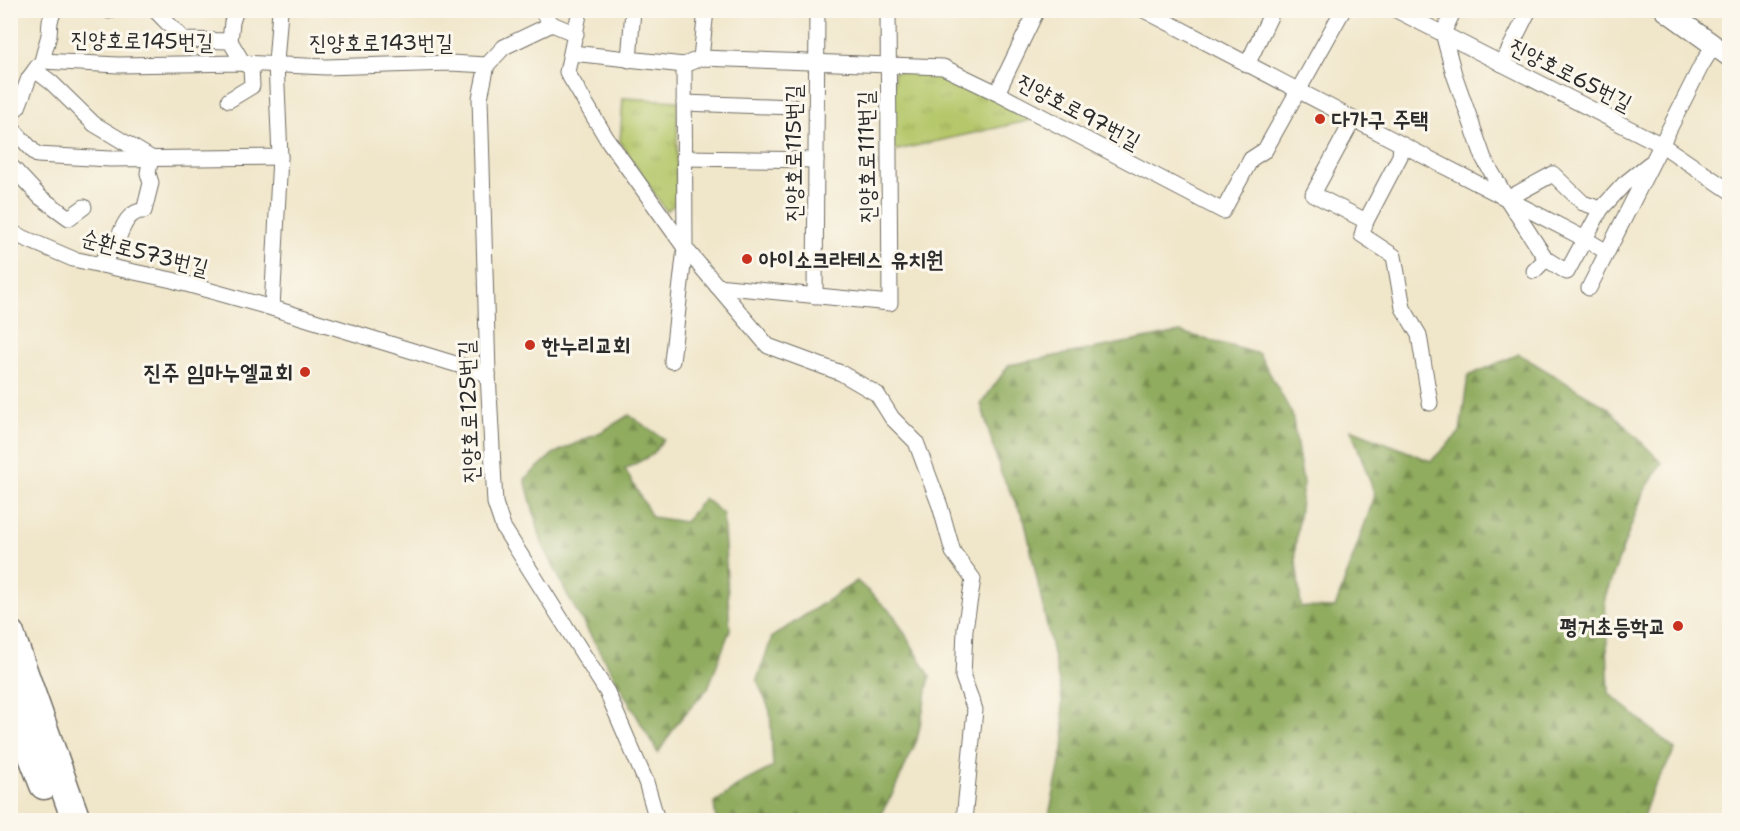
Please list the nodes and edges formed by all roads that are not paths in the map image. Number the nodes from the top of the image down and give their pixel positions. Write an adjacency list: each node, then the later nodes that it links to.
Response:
1 (54, 10): 30 (street, 진양호로145번길)
2 (155, 10): 22 (street, 진양호로145번길)
3 (236, 10): 22 (street)
4 (280, 10): 28 (street, 진양호로143번길)
5 (541, 10): 19 (street)
6 (580, 10): 21 (street)
7 (633, 10): 26 (street)
8 (706, 10): 25 (street)
9 (817, 10): 29 (street, 진양호로115번길)
10 (888, 10): 34 (street, 진양호로111번길)
11 (1037, 10): 37 (street, 진양호로97번길)
12 (1144, 10): 35 (street)
13 (1273, 10): 35 (street)
14 (1343, 10): 36 (street)
15 (1396, 10): 20 (street, 진양호로65번길)
16 (1454, 10): 20 (street)
17 (1529, 10): 31 (street)
18 (1665, 10): 23 (street)
19 (552, 24): 21 (street); 32 (street)
20 (1443, 33): 31 (street, 진양호로65번길); 53 (street)
21 (576, 34): 24 (street)
22 (230, 41): 27 (street, 진양호로145번길)
23 (1722, 51): 45 (street)
24 (572, 53): 26 (street); 59 (street)
25 (701, 58): 29 (street); 33 (street)
26 (629, 60): 33 (street)
27 (243, 63): 28 (street, 진양호로145번길); 30 (street, 진양호로145번길); 38 (street)
28 (276, 63): 32 (street, 진양호로143번길); 46 (street, 진양호로143번길)
29 (817, 63): 34 (street); 49 (street, 진양호로115번길)
30 (40, 64): 41 (street, 진양호로145번길); 47 (street)
31 (1502, 64): 45 (street, 진양호로65번길)
32 (487, 65): 69 (street, 진양호로125번길)
33 (684, 65): 39 (street)
34 (888, 65): 37 (street); 66 (street, 진양호로111번길)
35 (1247, 65): 36 (street)
36 (1298, 92): 37 (street, 진양호로97번길); 42 (street)
37 (997, 93)
38 (229, 100)
39 (684, 103): 40 (street); 48 (street)
40 (793, 107)
41 (10, 113)
42 (1353, 120): 44 (street); 56 (street)
43 (10, 126): 47 (street)
44 (1401, 144): 53 (street); 56 (street)
45 (1662, 146): 50 (street); 52 (street, 진양호로65번길)
46 (280, 157): 47 (street); 67 (street, 진양호로143번길)
47 (151, 158): 62 (street)
48 (684, 158): 49 (street); 59 (street)
49 (816, 160): 66 (street, 진양호로115번길)
50 (1653, 161): 55 (street); 60 (street)
51 (11, 167): 54 (street)
52 (1730, 191)
53 (1507, 199): 55 (street); 58 (street); 61 (street)
54 (84, 207)
55 (1601, 209): 58 (street)
56 (1366, 221): 70 (street)
57 (10, 232): 62 (street, 순환로573번길)
58 (1585, 239): 60 (street); 61 (street)
59 (685, 248): 64 (street); 68 (street)
60 (1607, 252): 65 (street)
61 (1546, 259): 63 (street)
62 (98, 264): 67 (street, 순환로573번길)
63 (1533, 271)
64 (717, 286): 66 (street); 76 (street)
65 (1589, 288)
66 (815, 296)
67 (272, 308): 69 (street, 순환로573번길)
68 (672, 361)
69 (488, 374): 75 (street, 진양호로125번길)
70 (1430, 403)
71 (10, 634): 74 (highway)
72 (10, 697): 73 (highway)
73 (58, 820)
74 (76, 820)
75 (657, 820)
76 (964, 820)

